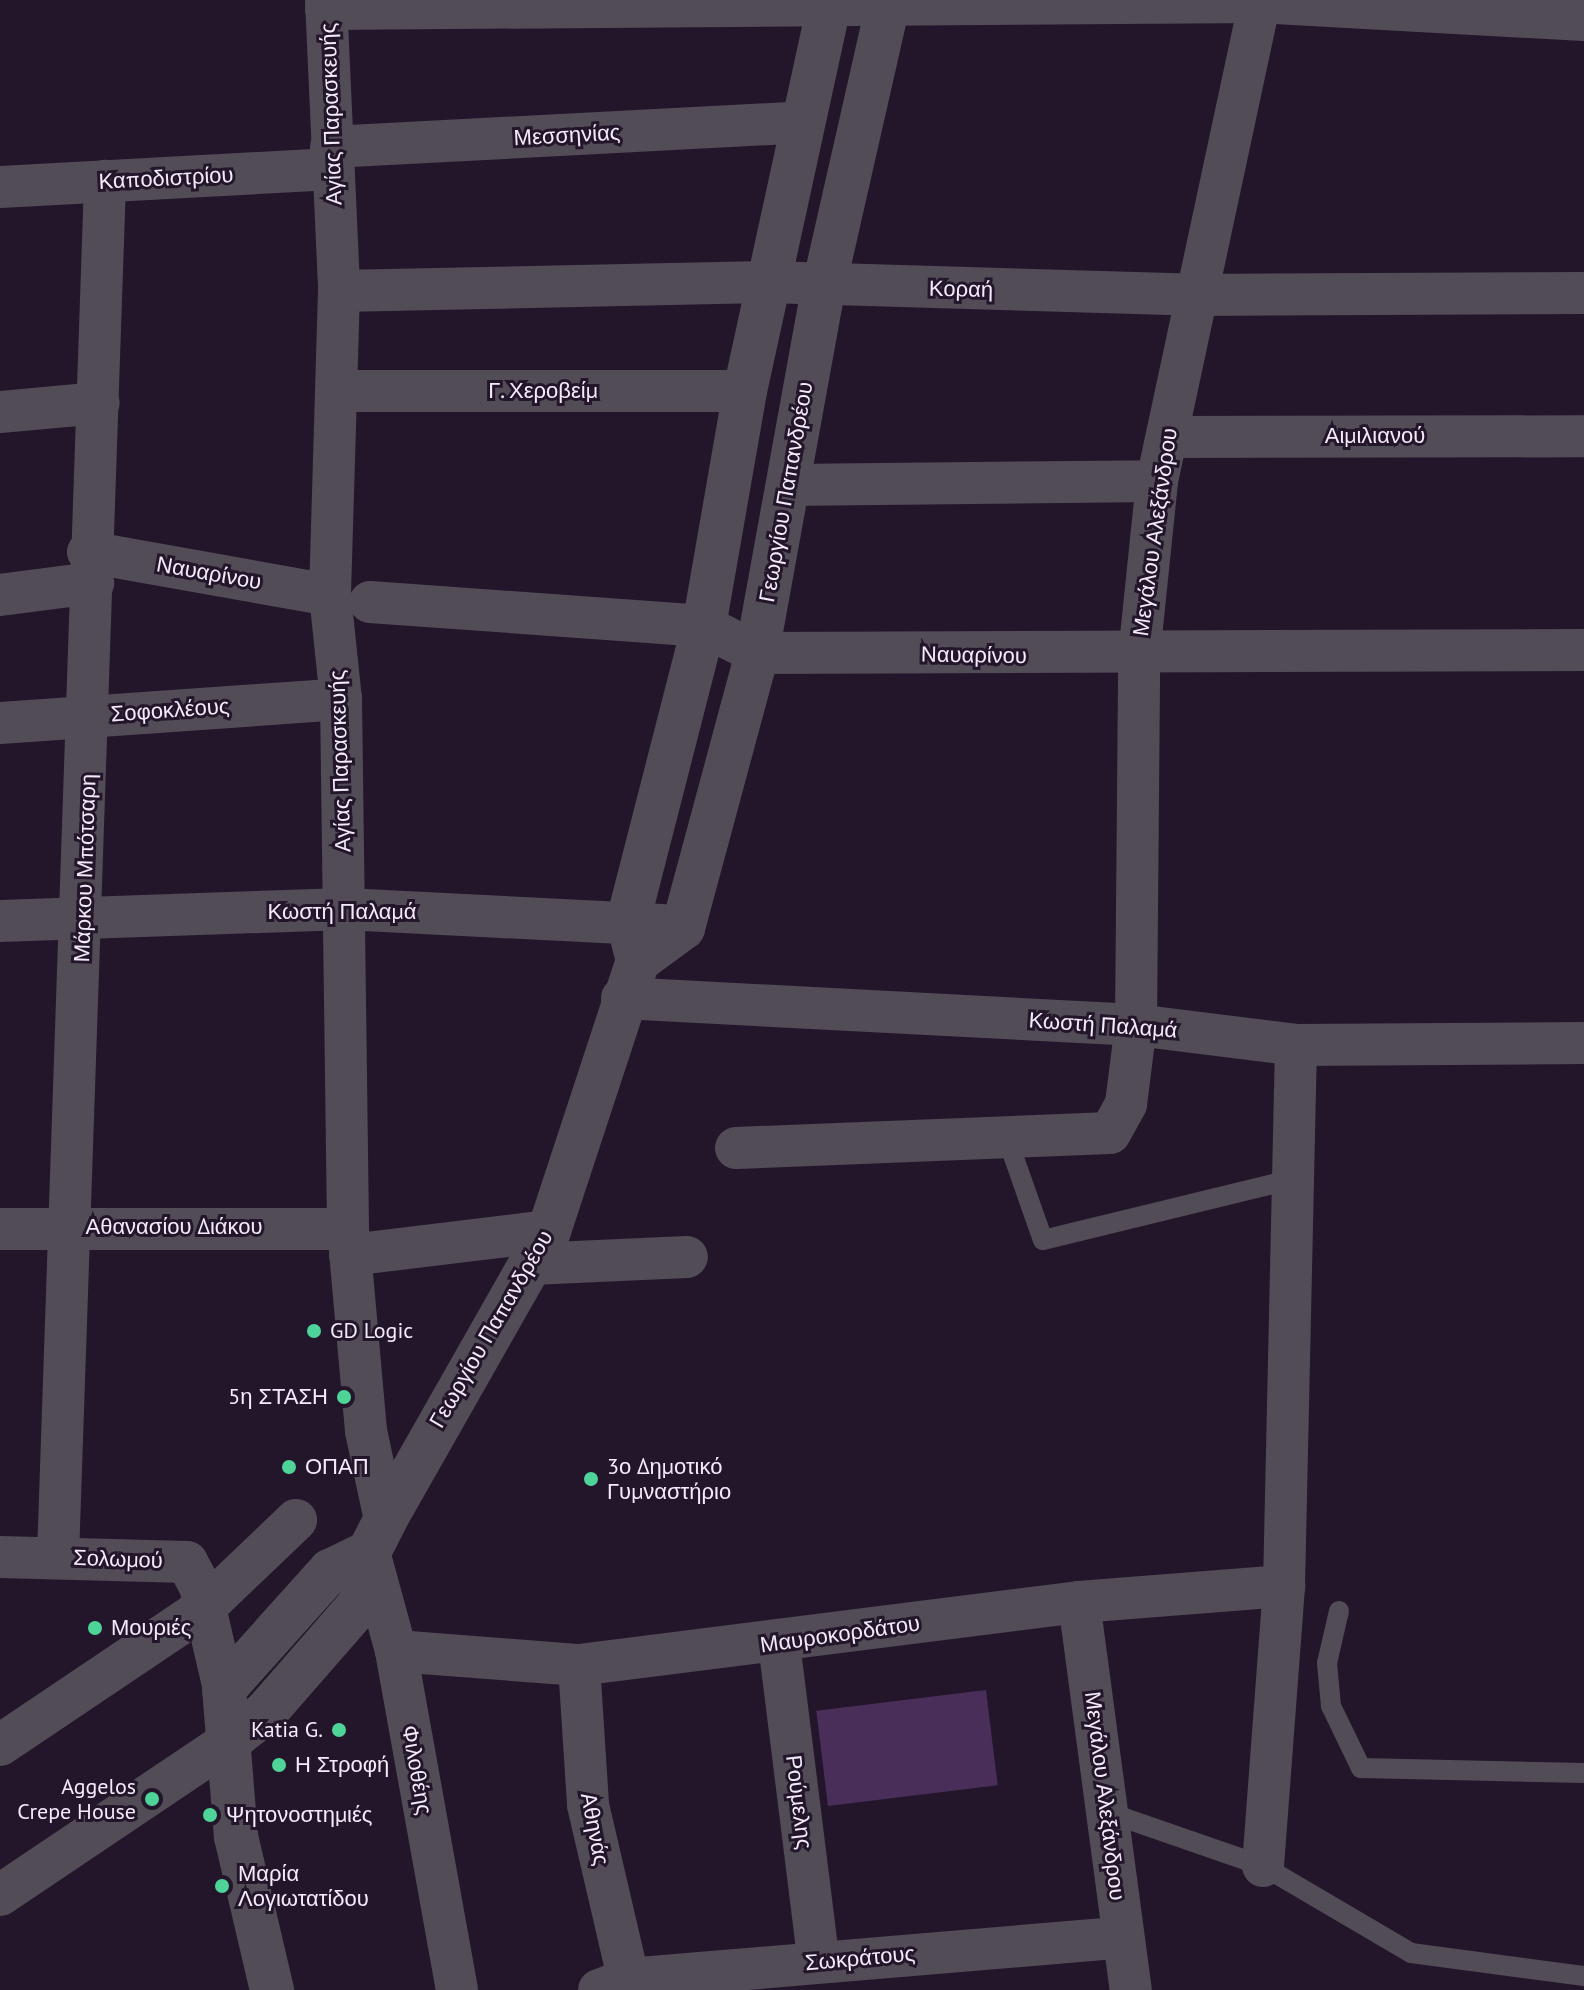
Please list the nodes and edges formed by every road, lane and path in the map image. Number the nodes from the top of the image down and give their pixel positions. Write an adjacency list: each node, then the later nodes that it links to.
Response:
1 (1259, 1): 2 (street); 6 (street); 15 (street, Μεγάλου Αλεξάνδρου)
2 (888, 2): 5 (street); 12 (street, Γεωργίου Παπανδρέου)
3 (326, 5): 4 (street); 8 (street, Αγίας Παρασκευής)
4 (625, 5): 5 (street)
5 (829, 5): 7 (street, Γεωργίου Παπανδρέου)
6 (1584, 20)
7 (803, 122): 8 (street, Μεσσηνίας); 11 (street, Γεωργίου Παπανδρέου)
8 (332, 158): 9 (street, Καποδιστρίου); 13 (street, Αγίας Παρασκευής)
9 (105, 181): 10 (street, Καποδιστρίου); 18 (street, Μάρκου Μπότσαρη)
10 (0, 187)
11 (767, 282): 12 (street, Κοραή); 13 (street, Κοραή); 17 (street, Γεωργίου Παπανδρέου)
12 (824, 286): 15 (street, Κοραή); 23 (street, Γεωργίου Παπανδρέου)
13 (339, 291): 16 (street, Αγίας Παρασκευής)
14 (1584, 293): 15 (street, Κοραή)
15 (1195, 295): 21 (street, Μεγάλου Αλεξάνδρου)
16 (340, 391): 17 (street, Γ. Χεροβείμ); 26 (street, Αγίας Παρασκευής)
17 (745, 391): 28 (street, Γεωργίου Παπανδρέου)
18 (99, 403): 19 (street); 24 (street, Μάρκου Μπότσαρη)
19 (0, 412)
20 (1584, 436): 21 (street, Αιμιλιανού)
21 (1167, 437): 22 (street, Μεγάλου Αλεξάνδρου)
22 (1157, 481): 23 (street); 31 (street, Μεγάλου Αλεξάνδρου)
23 (787, 485): 30 (street, Γεωργίου Παπανδρέου)
24 (90, 568): 25 (street, Ναυαρίνου); 26 (street, Ναυαρίνου); 33 (street, Μάρκου Μπότσαρη)
25 (0, 595)
26 (330, 595): 32 (street, Αγίας Παρασκευής)
27 (370, 602): 28 (street, Ναυαρίνου)
28 (704, 626): 30 (street, Ναυαρίνου); 38 (street, Γεωργίου Παπανδρέου)
29 (1584, 650): 31 (street, Ναυαρίνου)
30 (757, 653): 31 (street, Ναυαρίνου); 38 (street, Γεωργίου Παπανδρέου)
31 (1139, 656): 39 (street, Μεγάλου Αλεξάνδρου)
32 (341, 699): 33 (street, Σοφοκλέους); 35 (street, Αγίας Παρασκευής)
33 (89, 715): 34 (street, Σοφοκλέους); 36 (street, Μάρκου Μπότσαρη)
34 (0, 723)
35 (345, 909): 36 (street, Κωστή Παλαμά); 38 (street, Κωστή Παλαμά); 47 (street, Αγίας Παρασκευής)
36 (83, 920): 37 (street, Κωστή Παλαμά); 45 (street, Μάρκου Μπότσαρη)
37 (0, 921)
38 (630, 960): 39 (street, Κωστή Παλαμά); 48 (street, Γεωργίου Παπανδρέου)
39 (1136, 1025): 41 (street, Κωστή Παλαμά); 42 (street, Μεγάλου Αλεξάνδρου)
40 (1584, 1043): 41 (street, Κωστή Παλαμά)
41 (1296, 1045): 44 (street)
42 (1007, 1138): 43 (street); 44 (lane)
43 (736, 1148)
44 (1293, 1179): 54 (street)
45 (73, 1227): 46 (street, Αθανασίου Διάκου); 47 (street, Αθανασίου Διάκου); 52 (street, Μάρκου Μπότσαρη)
46 (0, 1229)
47 (349, 1242): 48 (street, Αθανασίου Διάκου); 51 (street, Αγίας Παρασκευής)
48 (540, 1248): 49 (street, Αθανασίου Διάκου); 51 (street, Γεωργίου Παπανδρέου)
49 (687, 1257)
50 (296, 1520): 56 (street)
51 (377, 1536): 59 (street, Φιλοθέης); 61 (street); 62 (street, Γεωργίου Παπανδρέου)
52 (58, 1556): 53 (street, Σολωμού); 56 (street, Σολωμού)
53 (0, 1557)
54 (1284, 1586): 55 (street, Μαυροκορδάτου); 66 (street)
55 (1079, 1602): 58 (street, Μαυροκορδάτου); 65 (street, Μεγάλου Αλεξάνδρου)
56 (205, 1607): 61 (street); 63 (street)
57 (1339, 1611): 64 (lane)
58 (779, 1643): 60 (street, Μαυροκορδάτου); 69 (street, Ρούμελης)
59 (396, 1651): 60 (street, Μαυροκορδάτου); 73 (street, Φιλοθέης)
60 (579, 1665): 71 (street, Αθηνάς)
61 (224, 1689): 62 (street)
62 (228, 1742): 67 (street, Γεωργίου Παπανδρέου); 72 (street)
63 (0, 1745)
64 (1584, 1773)
65 (1107, 1812): 66 (lane); 68 (street, Μεγάλου Αλεξάνδρου)
66 (1263, 1866): 70 (lane)
67 (0, 1895)
68 (1123, 1937): 69 (street, Σωκράτους); 74 (street, Μεγάλου Αλεξάνδρου)
69 (819, 1962): 71 (street, Σωκράτους)
70 (1584, 1976)
71 (619, 1986)
72 (272, 1990)
73 (457, 1990)
74 (1131, 1990)

